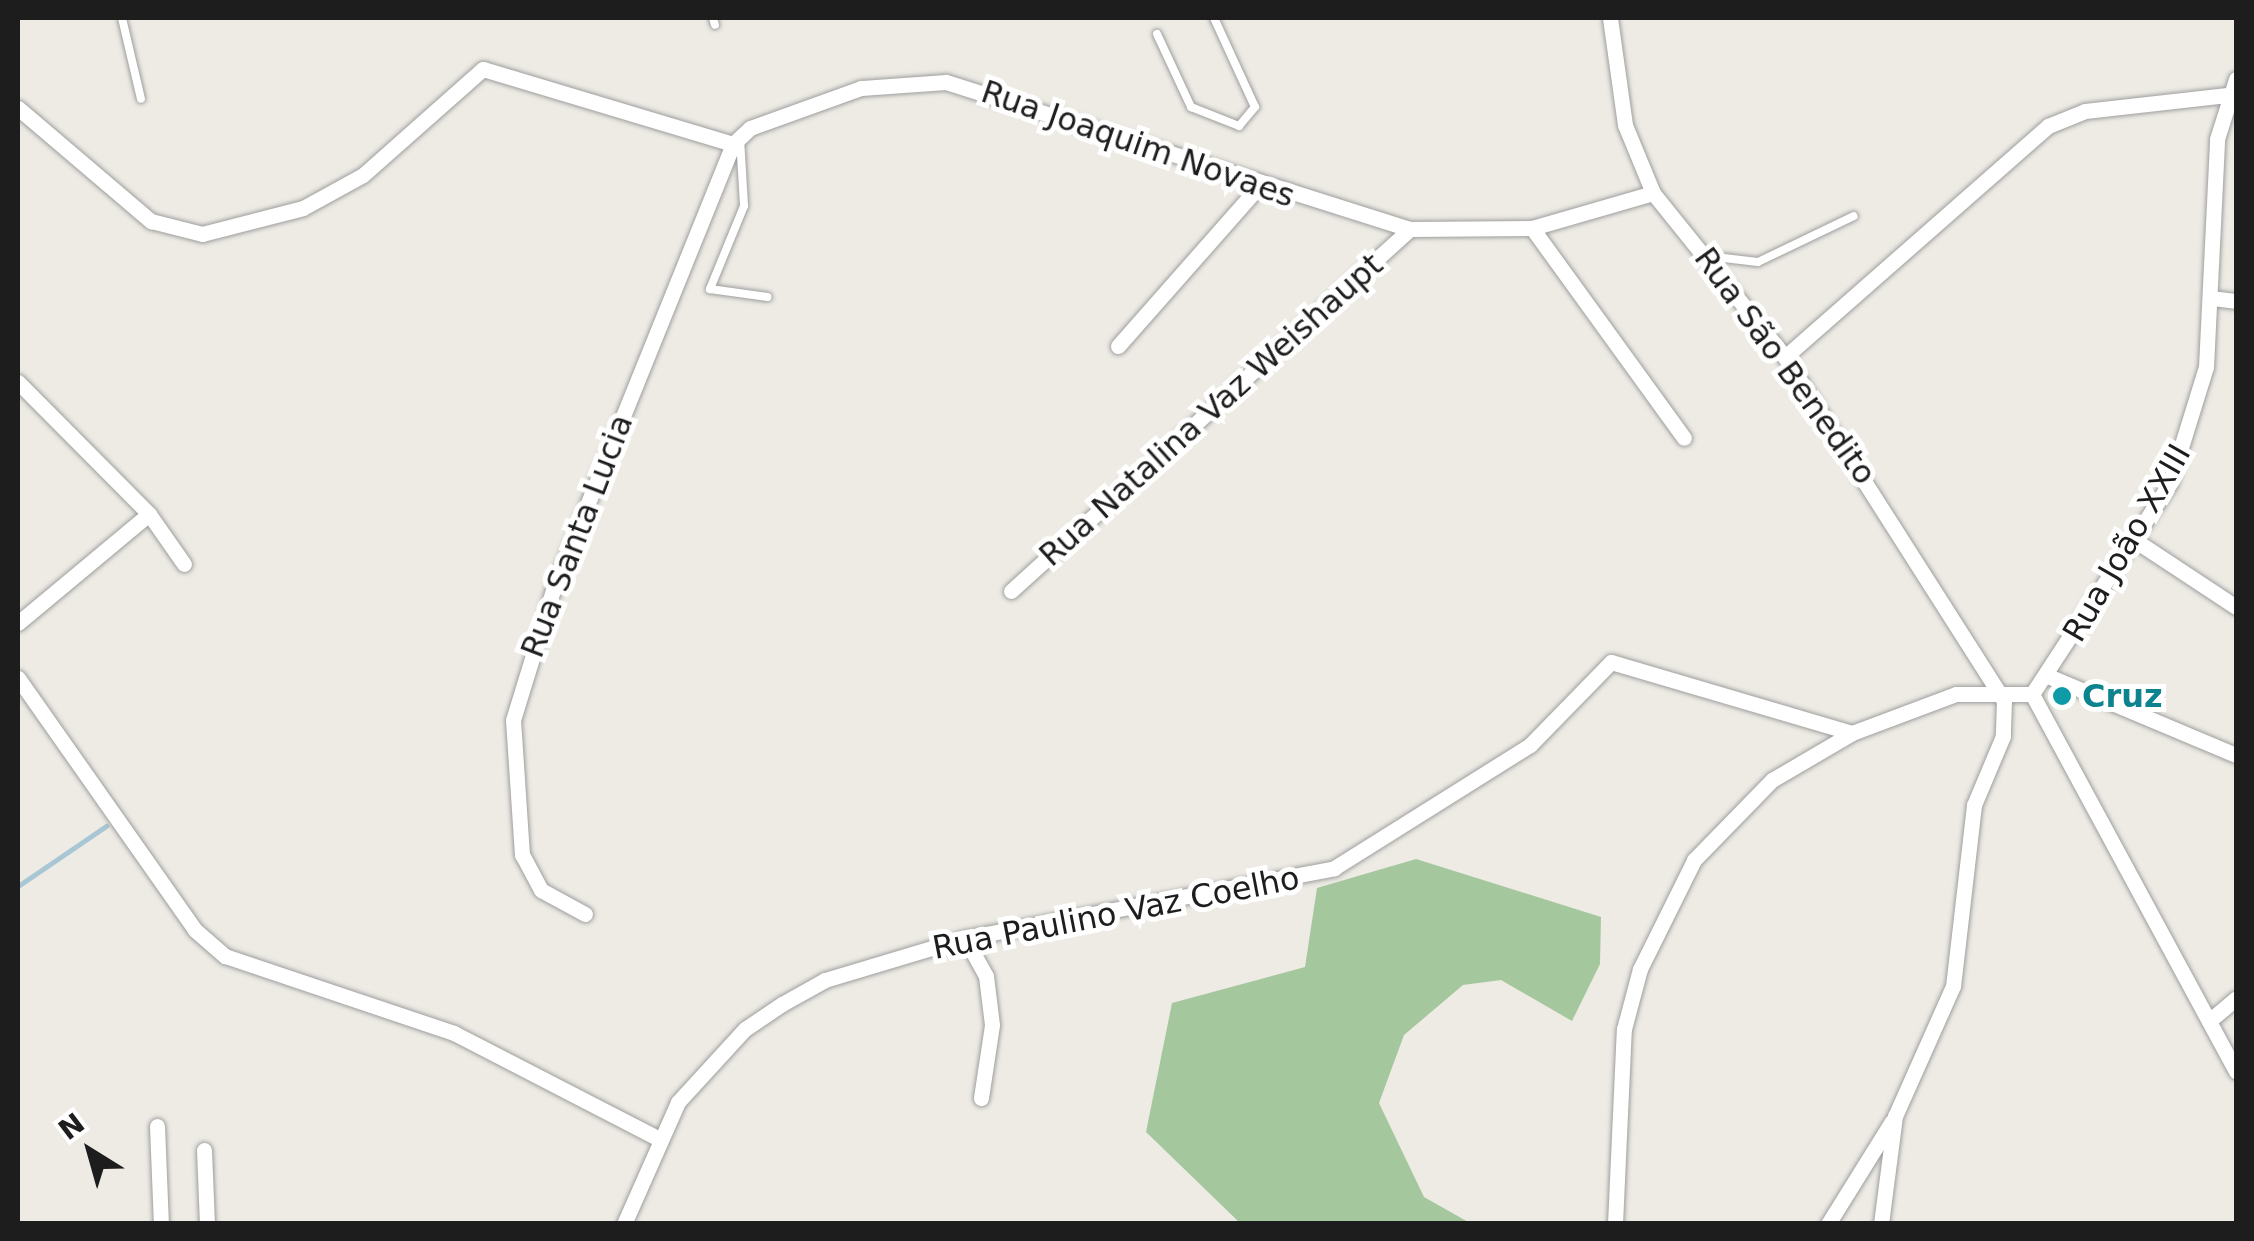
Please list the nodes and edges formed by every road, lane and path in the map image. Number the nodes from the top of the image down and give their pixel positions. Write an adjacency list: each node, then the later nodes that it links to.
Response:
1 (122, 18): 7 (lane)
2 (1214, 18): 4 (lane)
3 (1610, 18): 11 (street, Rua São Benedito)
4 (1157, 34)
5 (2236, 79): 6 (street, Rua João XXIII)
6 (2227, 94): 17 (street, Rua João XXIII); 20 (street)
7 (140, 98)
8 (18, 108): 9 (street)
9 (736, 141): 10 (street, Rua Joaquim Novaes); 16 (lane); 35 (street, Rua Santa Lucia)
10 (1258, 187): 14 (street, Rua Joaquim Novaes); 19 (street)
11 (1653, 193): 13 (street, Rua Joaquim Novaes); 15 (street, Rua São Benedito)
12 (1854, 216): 15 (lane)
13 (1532, 228): 14 (street, Rua Joaquim Novaes); 22 (street)
14 (1410, 230): 26 (street, Rua Natalina Vaz Weishaupt)
15 (1707, 256): 20 (street, Rua São Benedito)
16 (766, 297)
17 (2212, 298): 18 (street); 24 (street, Rua João XXIII)
18 (2236, 301)
19 (1118, 346)
20 (1785, 358): 32 (street, Rua São Benedito)
21 (18, 382): 23 (street)
22 (1684, 438)
23 (149, 514): 25 (street); 28 (street)
24 (2136, 541): 27 (street); 29 (street, Rua João XXIII)
25 (184, 564)
26 (1011, 591)
27 (2236, 607)
28 (18, 623)
29 (2048, 676): 31 (street, Rua João XXIII); 34 (street)
30 (18, 678): 43 (street)
31 (2032, 694): 32 (street); 38 (street)
32 (2004, 701): 33 (street); 41 (street)
33 (1852, 734): 36 (street, Rua Paulino Vaz Coelho); 48 (street)
34 (2236, 756)
35 (585, 914)
36 (966, 938): 40 (street); 43 (street, Rua Paulino Vaz Coelho)
37 (2236, 998): 38 (street)
38 (2209, 1022): 39 (street)
39 (2236, 1072)
40 (981, 1098)
41 (1895, 1116): 49 (street); 50 (street)
42 (157, 1126): 45 (street)
43 (657, 1138): 47 (street, Rua Paulino Vaz Coelho)
44 (204, 1150): 46 (street)
45 (160, 1224)
46 (207, 1224)
47 (624, 1224)
48 (1614, 1224)
49 (1828, 1224)
50 (1881, 1224)

